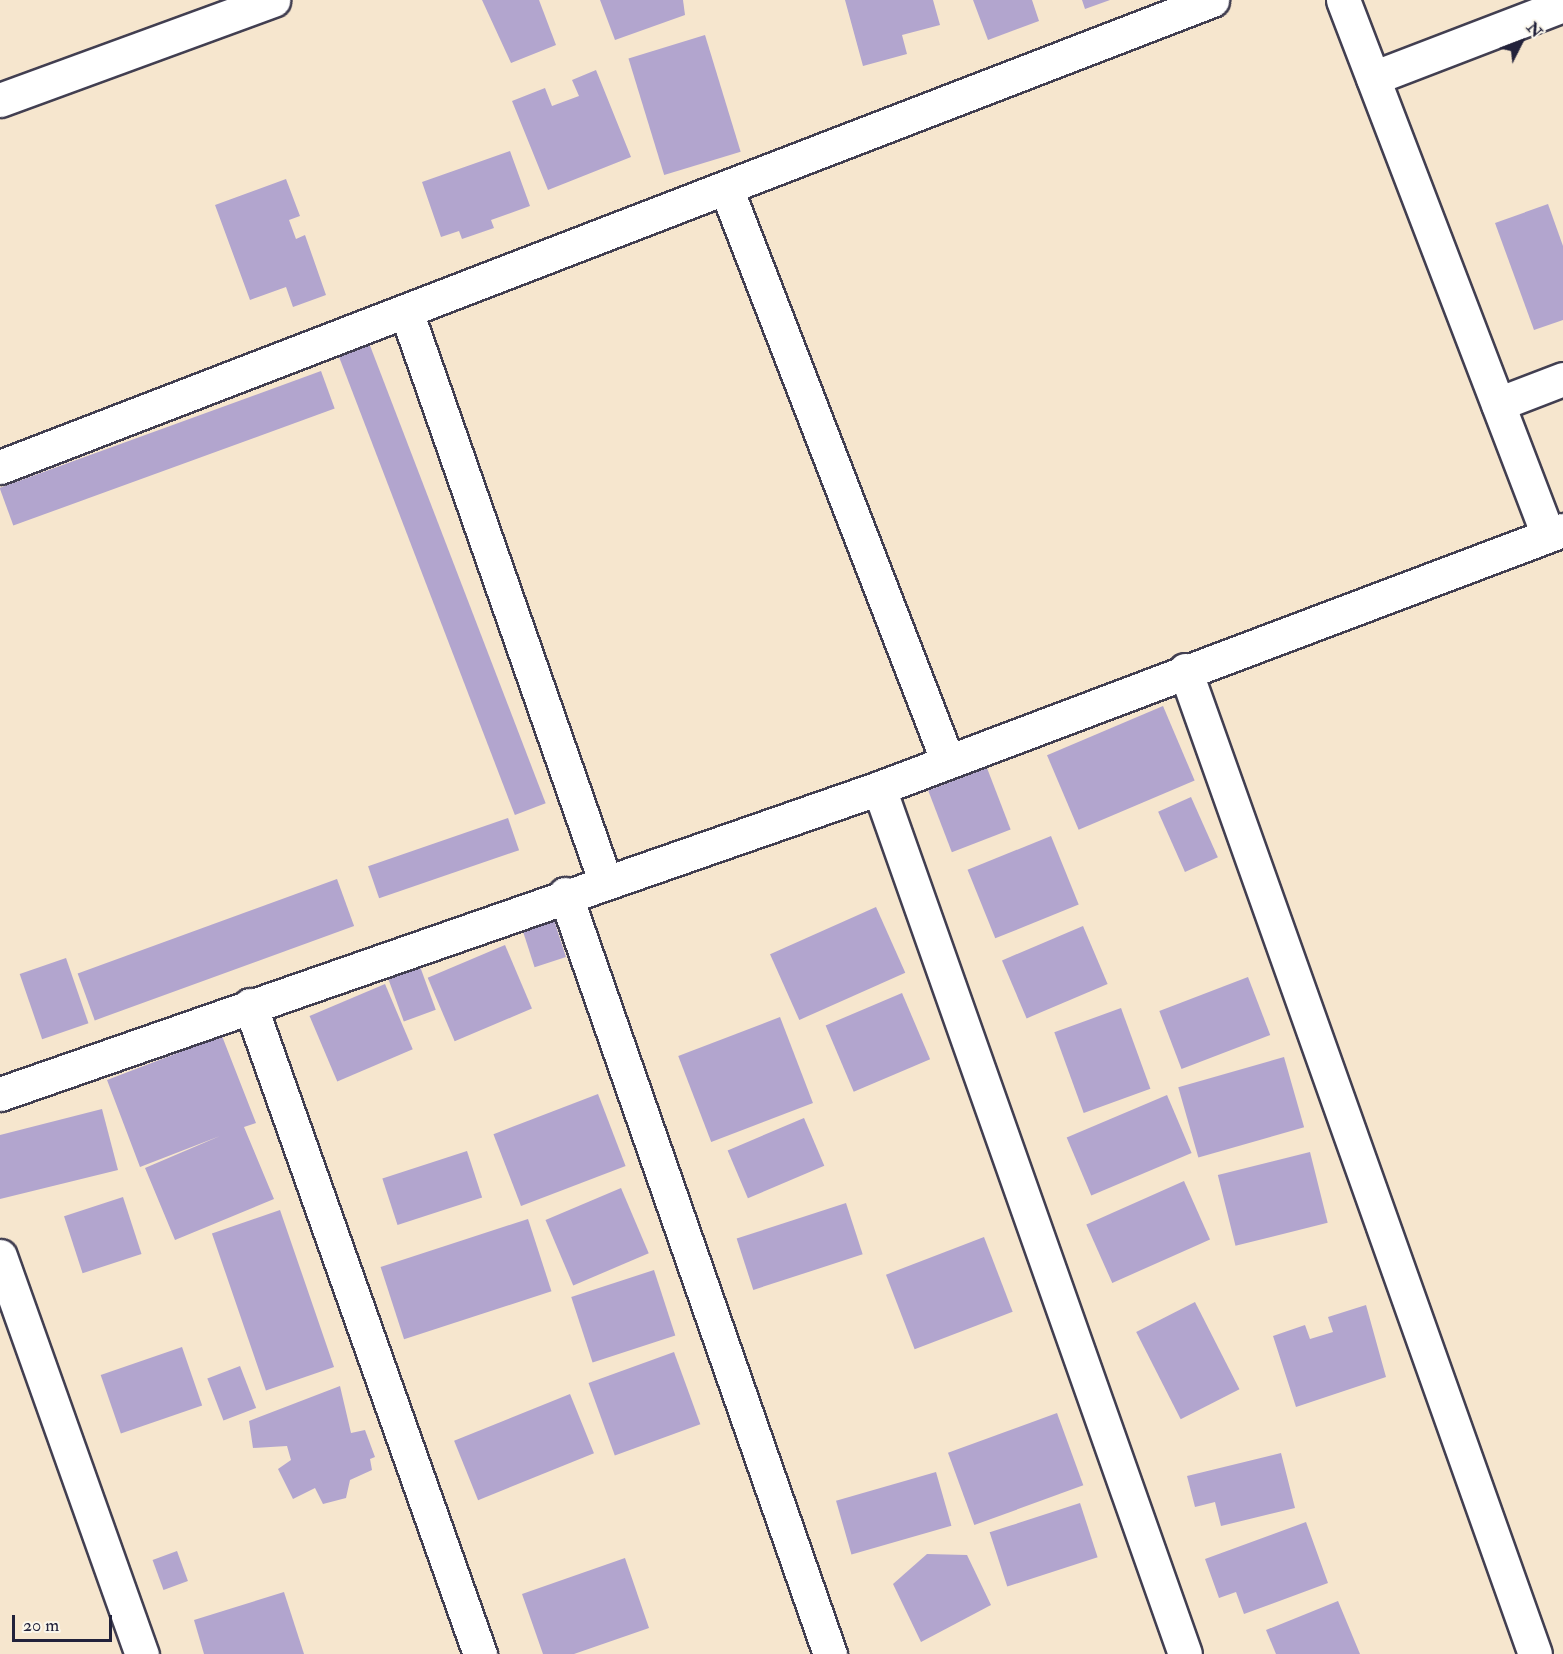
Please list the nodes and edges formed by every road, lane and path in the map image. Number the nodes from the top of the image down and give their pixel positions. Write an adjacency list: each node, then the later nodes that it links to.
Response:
1 (273, 0): 6 (street)
2 (1212, 0): 7 (street)
3 (1343, 0): 5 (street)
4 (1563, 5): 5 (street)
5 (1373, 78): 10 (street)
6 (0, 100)
7 (726, 188): 8 (street); 14 (street)
8 (406, 311): 11 (street); 16 (street)
9 (1563, 379): 10 (street)
10 (1498, 404): 12 (street)
11 (0, 467)
12 (1556, 532): 13 (street)
13 (1185, 670): 14 (street); 25 (street)
14 (948, 762): 15 (street)
15 (879, 788): 16 (street); 24 (street)
16 (605, 881): 17 (street)
17 (565, 894): 18 (street); 23 (street)
18 (250, 1005): 19 (street); 22 (street)
19 (0, 1094)
20 (0, 1256): 21 (street)
21 (142, 1654)
22 (480, 1654)
23 (830, 1654)
24 (1185, 1654)
25 (1535, 1654)

